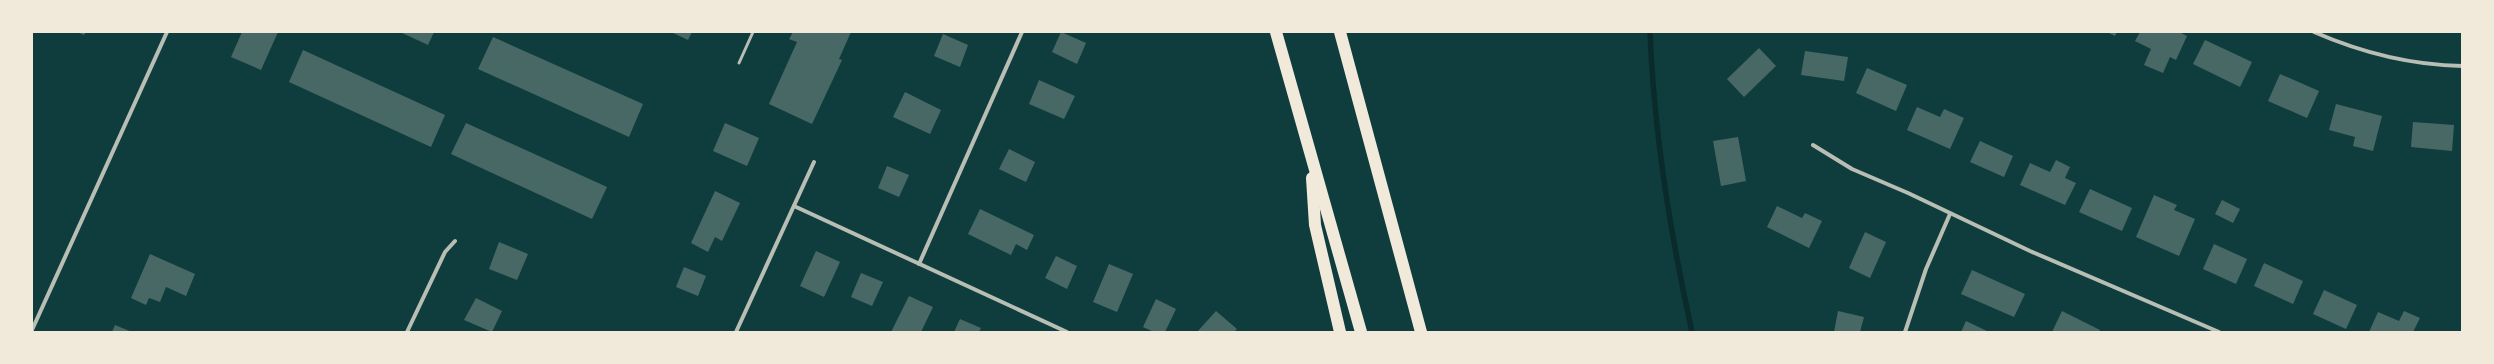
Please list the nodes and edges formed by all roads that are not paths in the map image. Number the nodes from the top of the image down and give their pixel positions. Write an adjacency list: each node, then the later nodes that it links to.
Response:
1 (167, 32): 16 (street)
2 (753, 32): 7 (lane)
3 (1022, 32): 15 (street)
4 (1276, 32): 10 (highway)
5 (1340, 32): 22 (highway)
6 (2314, 32): 8 (street)
7 (739, 63)
8 (2462, 66)
9 (1813, 145): 13 (street)
10 (1311, 159): 20 (highway); 21 (highway)
11 (814, 162): 12 (street)
12 (794, 206): 15 (street); 18 (street)
13 (1950, 214): 23 (street); 24 (street)
14 (455, 241): 17 (street)
15 (918, 264): 19 (street)
16 (32, 330)
17 (407, 332)
18 (736, 332)
19 (1067, 332)
20 (1340, 332)
21 (1361, 332)
22 (1421, 332)
23 (1905, 332)
24 (2219, 332)

